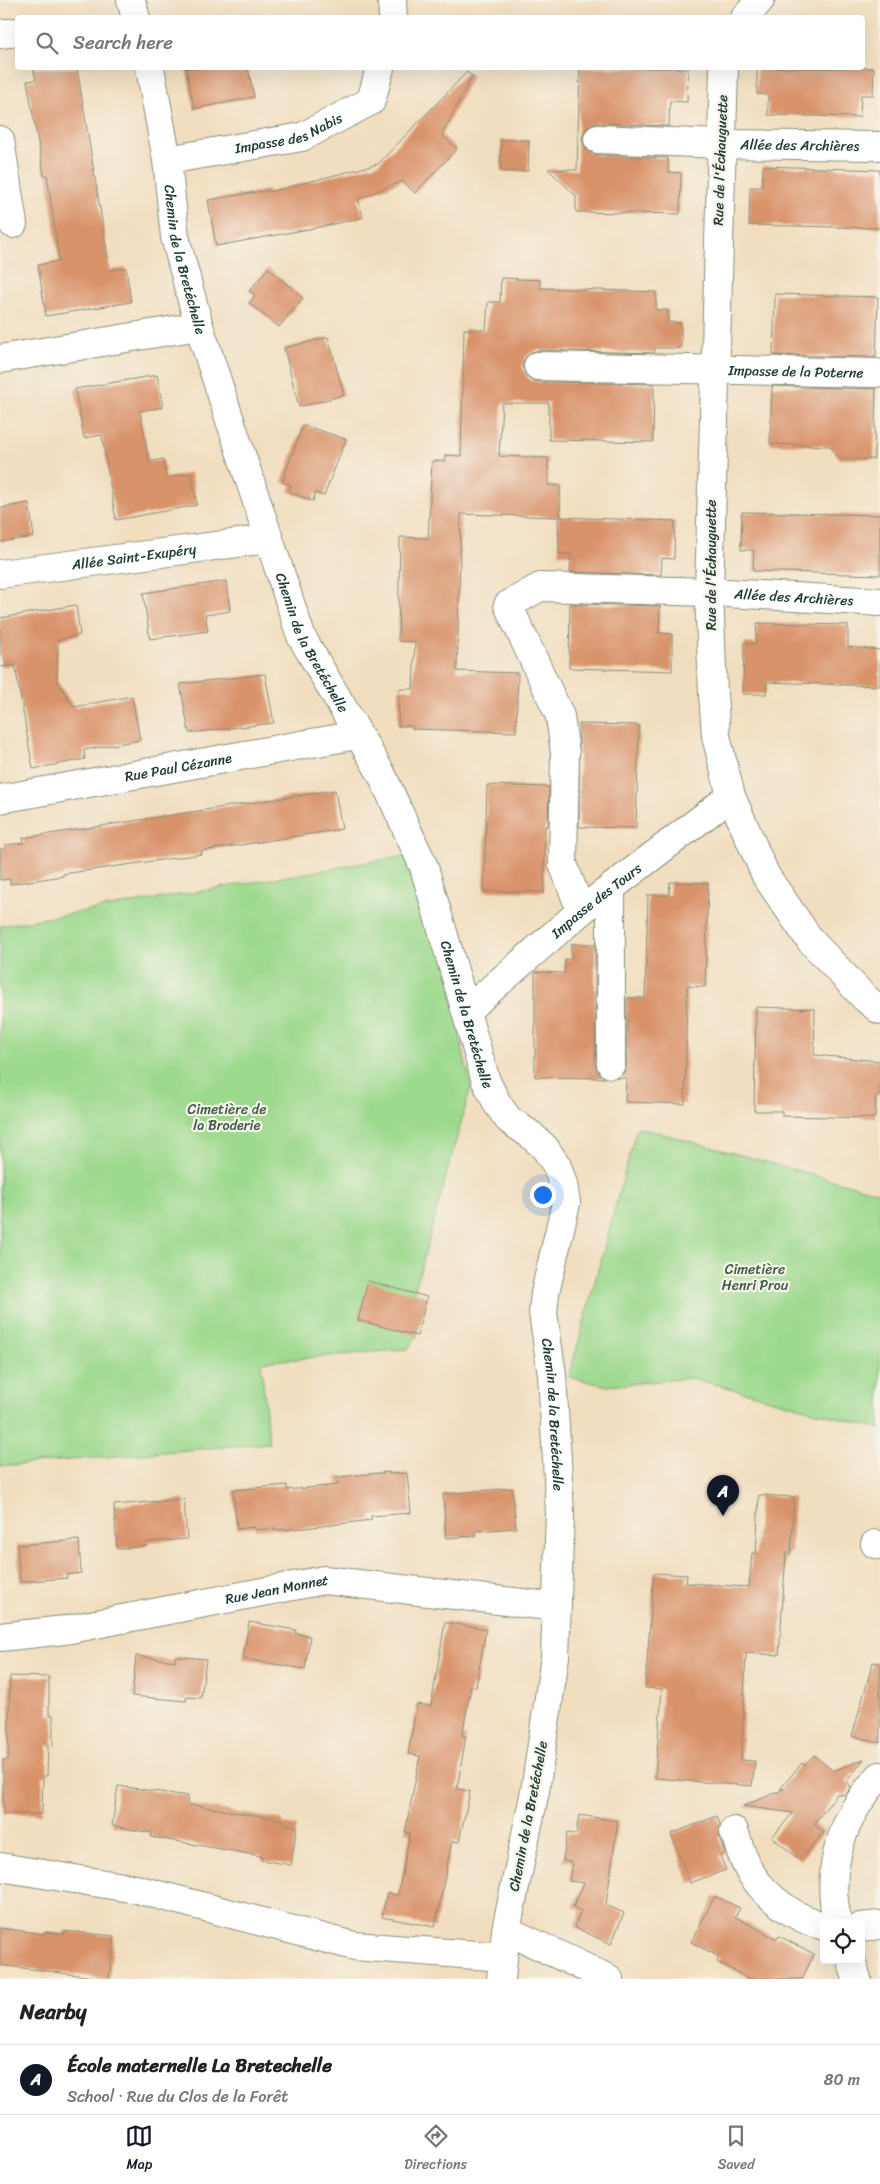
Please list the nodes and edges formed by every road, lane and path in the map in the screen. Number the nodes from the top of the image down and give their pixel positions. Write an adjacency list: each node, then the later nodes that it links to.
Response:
1 (131, 0): 3 (street)
2 (392, 0): 4 (street)
3 (135, 15)
4 (393, 15)
5 (15, 32): 6 (street)
6 (0, 34)
7 (150, 70): 14 (street, Chemin de la Bretéchelle)
8 (379, 70): 14 (street, Impasse des Nabis)
9 (724, 70): 12 (street, Rue de l'Échauguette)
10 (598, 139): 12 (street, Allée des Archières)
11 (0, 140): 15 (street)
12 (720, 144): 13 (street, Allée des Archières); 19 (street, Rue de l'Échauguette)
13 (880, 146)
14 (167, 160): 16 (street, Chemin de la Bretéchelle)
15 (13, 224)
16 (199, 326): 17 (street); 21 (street, Chemin de la Bretéchelle)
17 (0, 359)
18 (538, 366): 19 (street, Impasse de la Poterne)
19 (714, 370): 20 (street, Impasse de la Poterne); 23 (street, Rue de l'Échauguette)
20 (876, 373)
21 (269, 539): 22 (street, Allée Saint-Exupéry); 25 (street, Chemin de la Bretéchelle)
22 (0, 574)
23 (710, 592): 24 (street, Allée des Archières); 26 (street, Rue de l'Échauguette); 29 (street, Allée des Archières)
24 (880, 602)
25 (358, 735): 27 (street, Rue Paul Cézanne); 31 (street, Chemin de la Bretéchelle)
26 (731, 796): 28 (street, Impasse des Tours); 30 (street, Rue de l'Échauguette)
27 (0, 799)
28 (611, 888): 29 (street, Impasse des Tours); 32 (street)
29 (581, 911): 31 (street, Impasse des Tours)
30 (880, 1010)
31 (466, 1011): 33 (street, Chemin de la Bretéchelle)
32 (611, 1064)
33 (557, 1607): 34 (street, Rue Jean Monnet); 42 (street, Chemin de la Bretéchelle)
34 (0, 1637)
35 (880, 1776): 38 (street)
36 (734, 1831): 39 (street)
37 (0, 1867): 44 (street)
38 (837, 1919)
39 (820, 1925)
40 (880, 1925): 41 (street)
41 (865, 1927)
42 (506, 1930): 44 (street, Chemin de la Bretéchelle); 45 (street)
43 (852, 1964): 46 (street)
44 (502, 1968)
45 (609, 1979)
46 (857, 1979)

